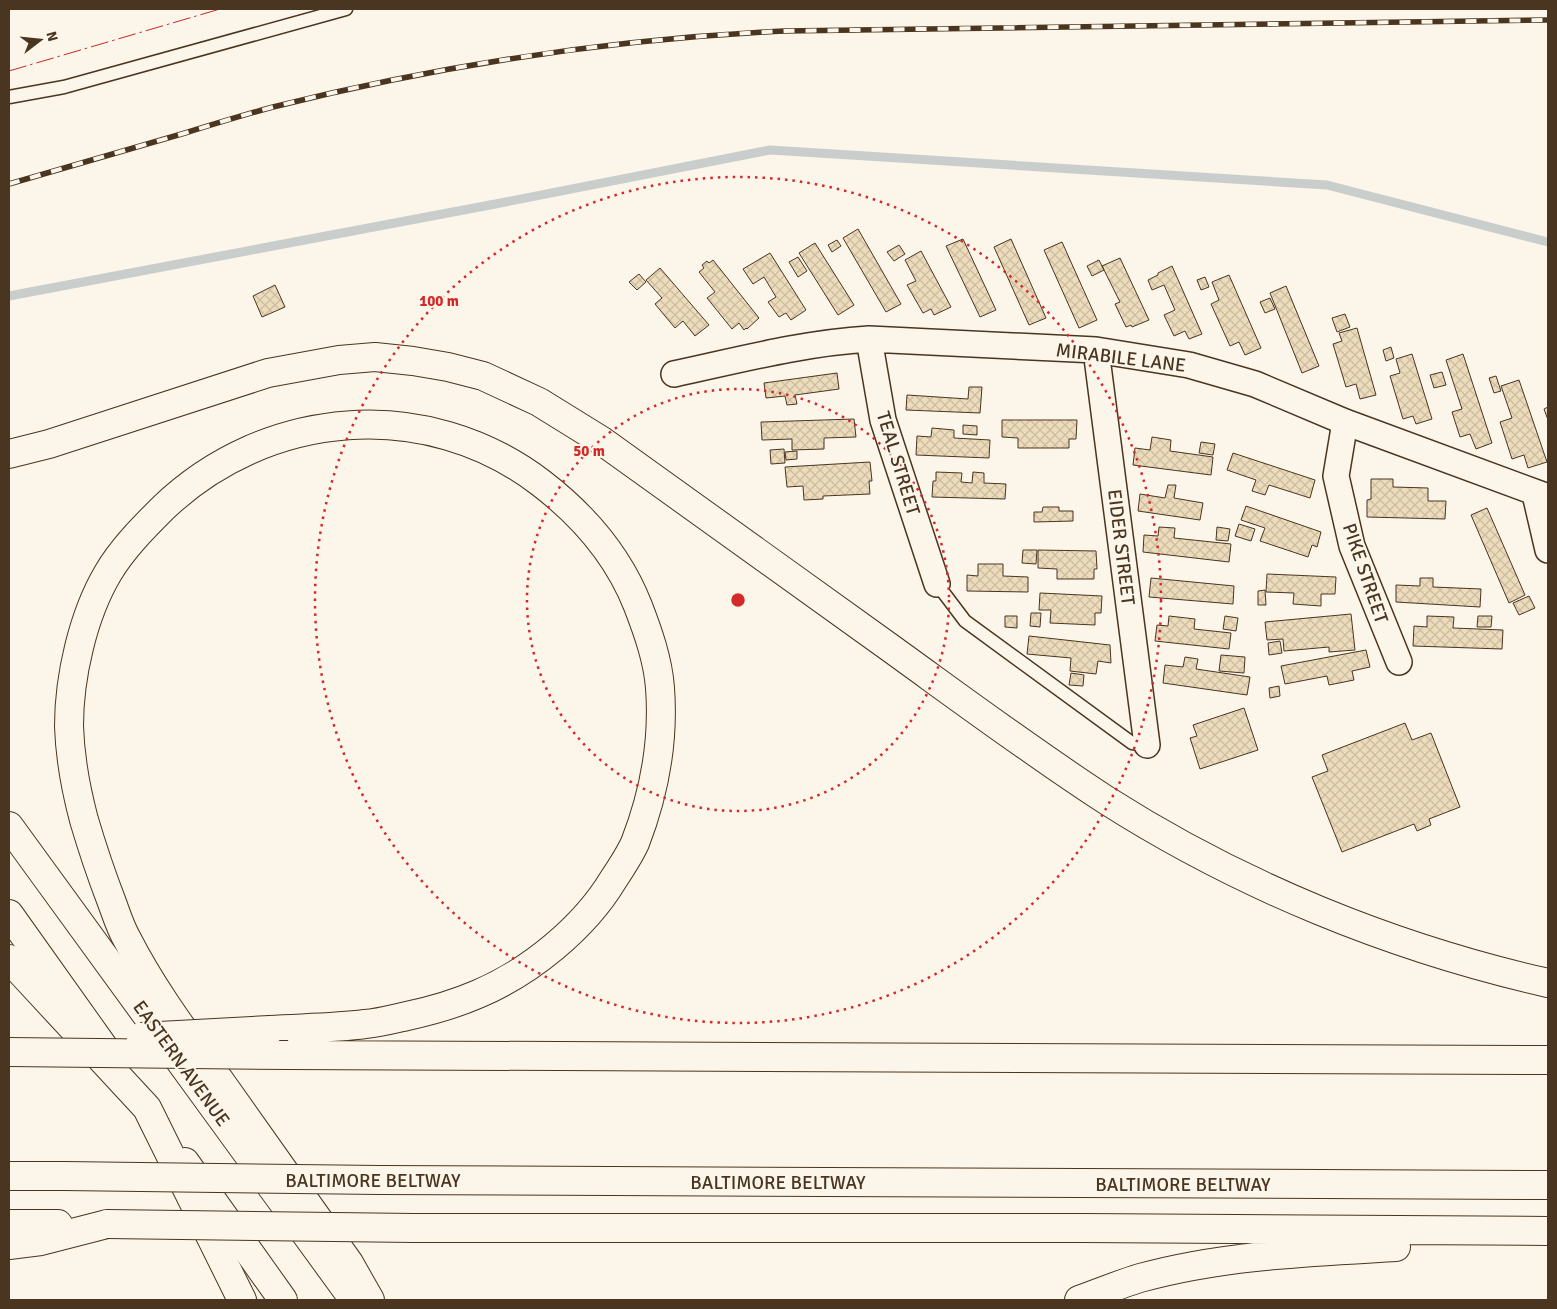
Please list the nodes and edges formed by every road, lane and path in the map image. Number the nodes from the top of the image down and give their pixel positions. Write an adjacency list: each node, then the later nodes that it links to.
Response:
1 (346, 9): 2 (lane)
2 (9, 97)
3 (869, 339): 4 (street, MIRABILE LANE); 5 (street, MIRABILE LANE); 10 (street, TEAL STREET)
4 (1096, 350): 6 (street, MIRABILE LANE); 12 (street, EIDER STREET)
5 (674, 374)
6 (1344, 422): 8 (street, MIRABILE LANE); 11 (street, PIKE STREET)
7 (9, 454): 16 (main road)
8 (1542, 496): 9 (street)
9 (1548, 550)
10 (937, 584): 12 (lane)
11 (1399, 662)
12 (1147, 745)
13 (9, 826): 30 (main road, EASTERN AVENUE)
14 (9, 914): 20 (main road)
15 (9, 959): 20 (main road)
16 (1548, 983)
17 (9, 1044): 31 (main road, bridge)
18 (9, 1052): 19 (main road, bridge)
19 (1548, 1060)
20 (146, 1108): 28 (main road); 29 (main road)
21 (9, 1176): 22 (main road, BALTIMORE BELTWAY, bridge)
22 (1548, 1186)
23 (9, 1224): 24 (main road)
24 (107, 1224): 25 (main road, bridge); 27 (main road)
25 (1548, 1231)
26 (1548, 1238): 32 (main road)
27 (9, 1245)
28 (242, 1300)
29 (283, 1300)
30 (354, 1300)
31 (370, 1300)
32 (1079, 1300)

